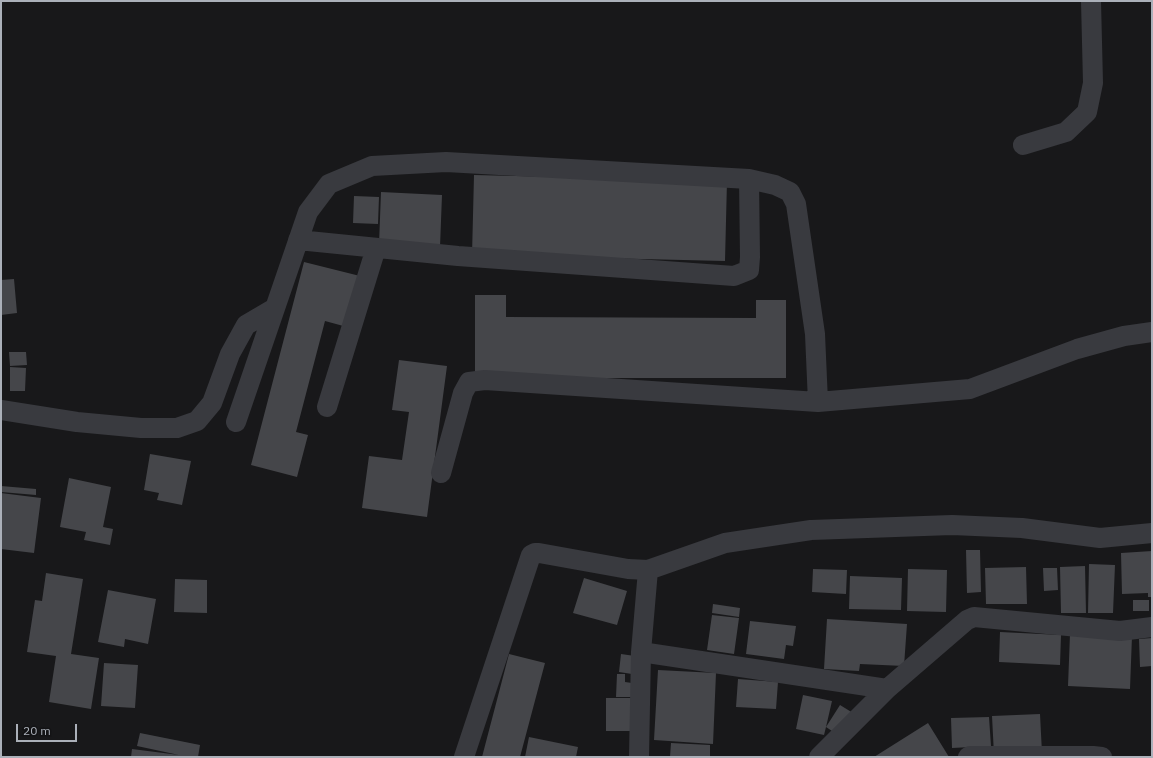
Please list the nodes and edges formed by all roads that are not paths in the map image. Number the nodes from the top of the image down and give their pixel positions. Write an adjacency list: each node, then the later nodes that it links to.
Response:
1 (1091, 1): 2 (street)
2 (1024, 145)
3 (749, 179): 4 (street); 5 (street); 8 (street)
4 (298, 240): 5 (street); 6 (street)
5 (376, 248): 9 (street)
6 (275, 308): 10 (street); 11 (street)
7 (1152, 332): 8 (street)
8 (818, 402): 12 (street)
9 (327, 408)
10 (1, 410)
11 (236, 422)
12 (441, 473)
13 (1152, 533): 14 (street)
14 (648, 570): 16 (street); 18 (street)
15 (1152, 627): 17 (street)
16 (641, 652): 17 (street); 19 (street)
17 (887, 689): 20 (street)
18 (464, 757)
19 (639, 757)
20 (819, 757)
21 (968, 757): 22 (street)
22 (1102, 757)

